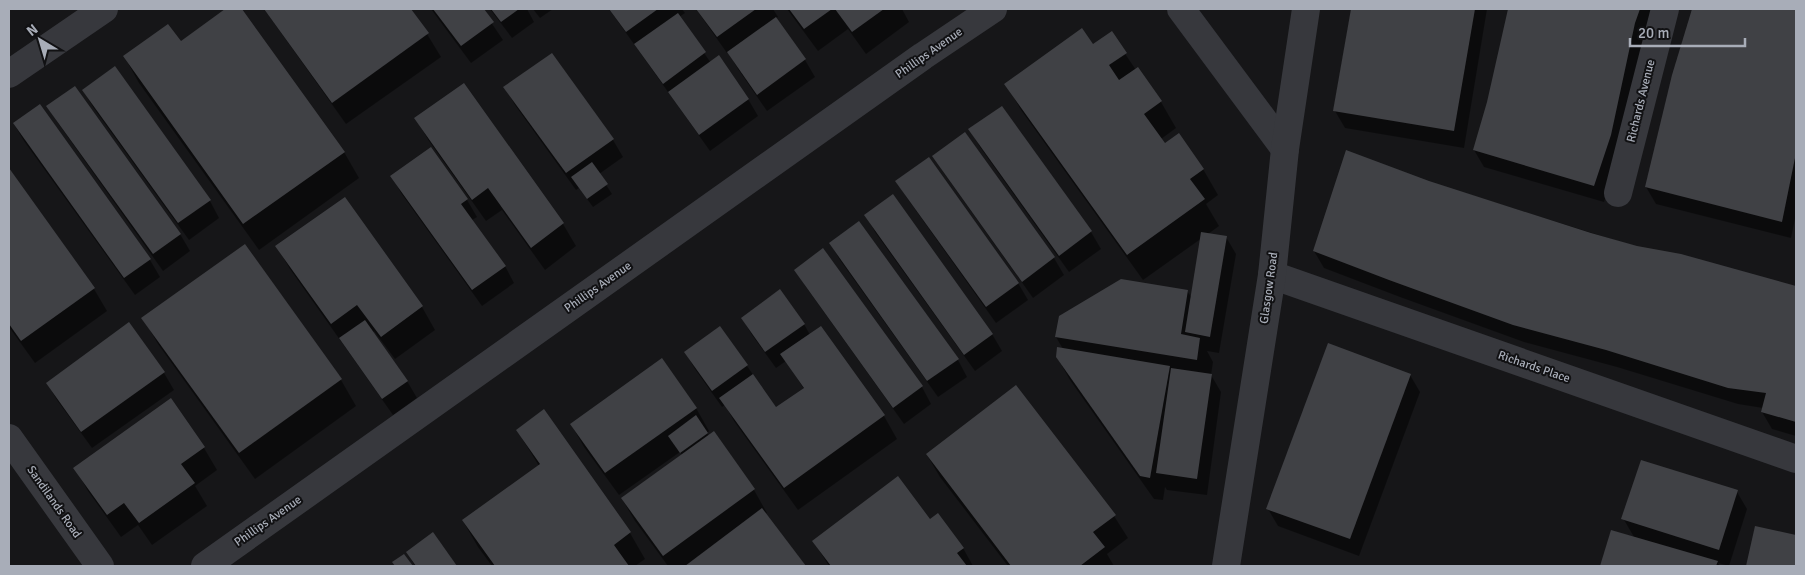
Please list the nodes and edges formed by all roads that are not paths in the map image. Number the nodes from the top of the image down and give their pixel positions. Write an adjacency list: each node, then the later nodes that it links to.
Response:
1 (104, 9): 6 (street)
2 (993, 9): 13 (street, Phillips Avenue)
3 (1181, 9): 7 (street)
4 (1306, 9): 7 (street, Glasgow Road)
5 (1664, 9): 8 (street, Richards Avenue)
6 (9, 74)
7 (1285, 149): 9 (street, Glasgow Road)
8 (1618, 193)
9 (1272, 275): 11 (street, Richards Place); 14 (street, Glasgow Road)
10 (9, 438): 12 (street, Sandilands Road)
11 (1796, 459)
12 (100, 566)
13 (205, 566)
14 (1226, 566)

